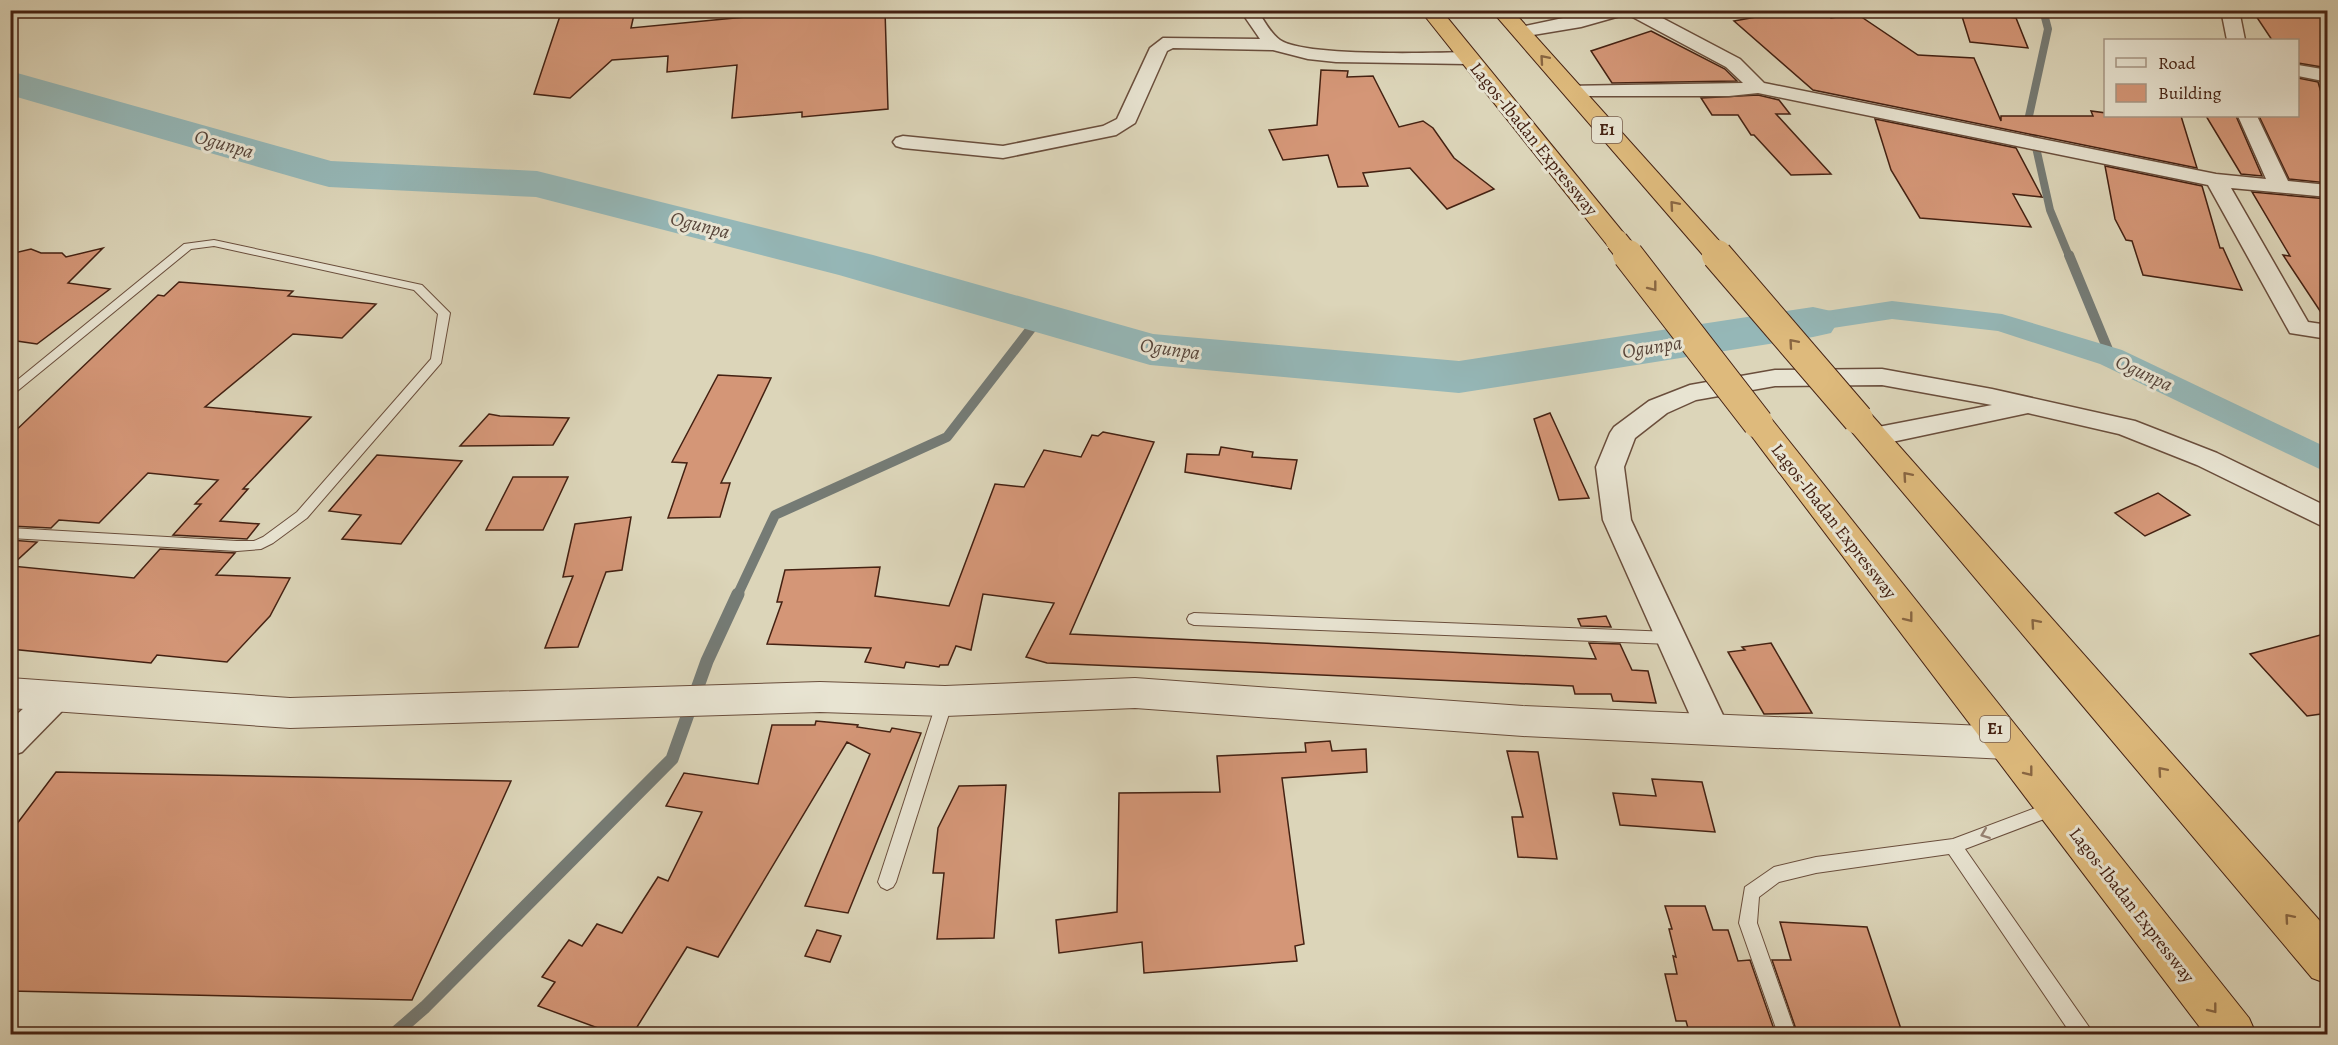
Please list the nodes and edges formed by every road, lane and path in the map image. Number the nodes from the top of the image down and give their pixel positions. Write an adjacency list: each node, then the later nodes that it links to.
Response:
1 (1248, 10): 9 (street)
2 (1430, 10): 10 (highway, Lagos-Ibadan Expressway / E1)
3 (1501, 10): 7 (highway, E1)
4 (1622, 10): 7 (street)
5 (1633, 10): 13 (street)
6 (2230, 10): 8 (street)
7 (1521, 32): 14 (highway, E1, one-way to 7)
8 (2236, 39)
9 (1275, 45): 10 (street); 16 (street)
10 (1468, 58): 33 (highway, Lagos-Ibadan Expressway / E1, one-way to 33, bridge)
11 (2299, 71): 12 (street)
12 (2328, 76)
13 (1758, 87): 14 (street); 17 (street)
14 (1572, 90): 23 (highway, E1, one-way to 14, bridge)
15 (2248, 117): 18 (street)
16 (903, 142)
17 (2216, 180): 18 (street); 20 (street)
18 (2280, 186): 19 (street)
19 (2328, 191)
20 (2328, 332)
21 (10, 393): 25 (lane)
22 (2056, 411): 23 (street); 24 (street); 27 (street)
23 (1866, 428): 37 (highway, E1, one-way to 23)
24 (2328, 519)
25 (10, 533)
26 (1194, 619): 27 (lane)
27 (1671, 638): 31 (street)
28 (10, 693): 29 (street)
29 (56, 697): 30 (street); 32 (street)
30 (945, 701): 31 (street); 36 (lane)
31 (1713, 730): 33 (street)
32 (10, 742)
33 (2007, 743): 34 (highway, Lagos-Ibadan Expressway / E1, one-way to 34)
34 (2056, 807): 35 (lane, one-way to 35); 40 (highway, Lagos-Ibadan Expressway / E1, one-way to 40)
35 (1953, 846): 38 (lane); 39 (lane)
36 (887, 882)
37 (2328, 963)
38 (1787, 1035)
39 (2082, 1035)
40 (2233, 1035)

